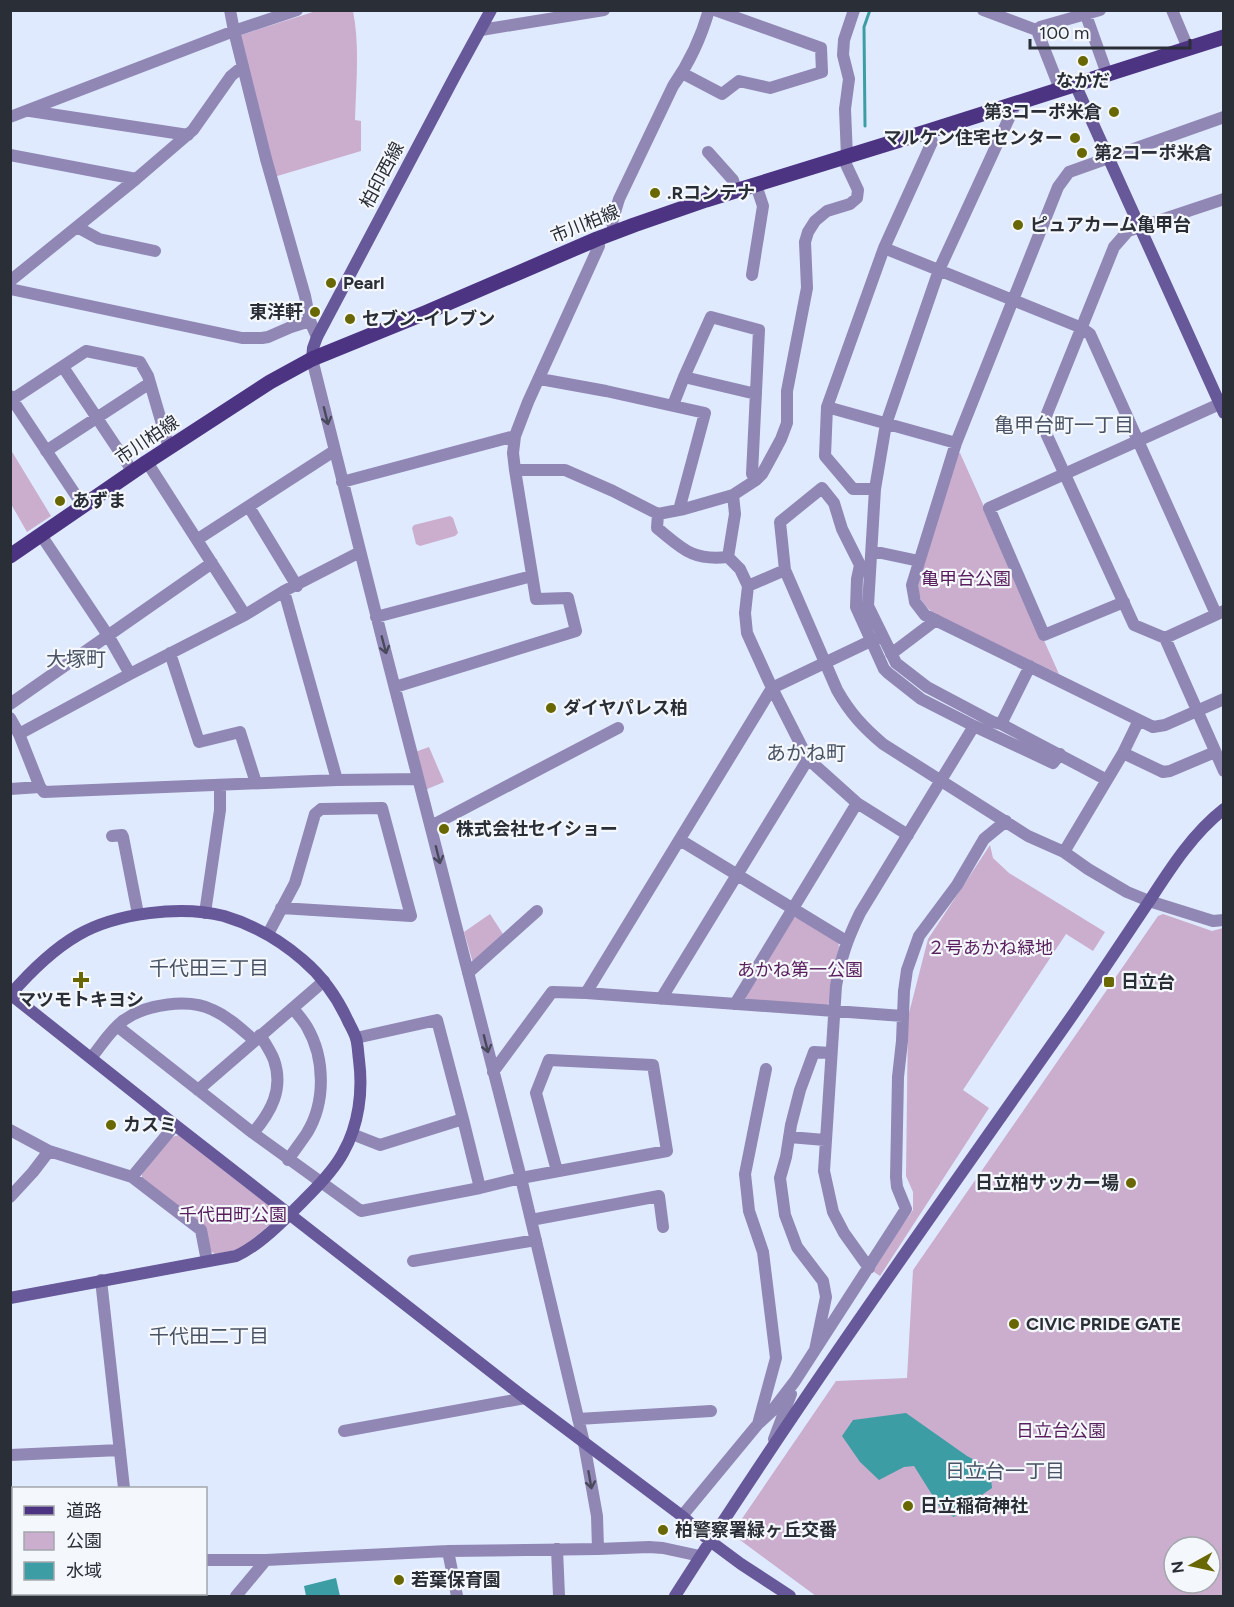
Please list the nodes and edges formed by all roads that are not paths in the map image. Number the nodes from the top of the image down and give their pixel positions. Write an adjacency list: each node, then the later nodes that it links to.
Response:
1 (230, 10): 13 (street)
2 (297, 10): 13 (street)
3 (491, 10): 12 (street, 柏印西線)
4 (604, 10): 12 (street)
5 (710, 10): 18 (street)
6 (715, 10): 18 (street)
7 (854, 10): 31 (street)
8 (983, 10): 14 (street)
9 (1100, 10): 11 (street)
10 (1172, 10): 16 (street)
11 (1086, 15): 14 (street); 19 (street)
12 (481, 30): 49 (street, 柏印西線)
13 (234, 31): 17 (street); 23 (street)
14 (1039, 31): 21 (street)
15 (1224, 37): 16 (main road, 市川柏線)
16 (1188, 48): 19 (main road, 市川柏線)
17 (243, 66): 27 (street); 47 (street)
18 (682, 73): 38 (street)
19 (1107, 74): 20 (main road, 市川柏線)
20 (1075, 84): 21 (main road, 市川柏線); 30 (street)
21 (1060, 89): 22 (main road, 市川柏線)
22 (1016, 103): 26 (main road, 市川柏線); 42 (street)
23 (29, 110): 24 (street); 27 (street)
24 (10, 117)
25 (1224, 117): 30 (street)
26 (929, 132): 31 (main road, 市川柏線); 40 (street)
27 (188, 135): 32 (street)
28 (708, 152): 34 (street)
29 (10, 155): 32 (street)
30 (1109, 157): 37 (street); 46 (street)
31 (845, 158): 33 (main road, 市川柏線); 72 (street)
32 (136, 179): 36 (street)
33 (756, 185): 34 (main road, 市川柏線); 43 (street)
34 (736, 191): 38 (main road, 市川柏線)
35 (1224, 199): 37 (street)
36 (77, 227): 41 (street); 44 (street)
37 (1140, 227): 48 (street); 58 (street)
38 (615, 232): 39 (main road, 市川柏線)
39 (597, 239): 50 (main road, 市川柏線); 53 (street)
40 (884, 248): 42 (street); 59 (street)
41 (155, 251)
42 (939, 270): 46 (street); 61 (street)
43 (752, 275)
44 (10, 281)
45 (10, 289): 47 (street)
46 (1013, 300): 48 (street); 64 (street)
47 (310, 321): 49 (street)
48 (1082, 328): 63 (street); 71 (street)
49 (317, 337): 50 (street, 柏印西線)
50 (312, 359): 65 (main road, 市川柏線); 67 (street, one-way to 67)
51 (63, 367): 54 (street); 56 (street); 60 (street)
52 (684, 377): 55 (street); 55 (street); 57 (street)
53 (540, 379): 57 (street); 62 (street)
54 (150, 383): 60 (street); 65 (street)
55 (756, 394): 72 (street)
56 (12, 398): 66 (street)
57 (673, 405): 78 (street)
58 (1222, 406): 63 (street)
59 (827, 407): 61 (street); 74 (street)
60 (97, 418): 66 (street); 70 (street)
61 (886, 424): 64 (street); 74 (street)
62 (515, 436): 69 (street); 73 (street)
63 (1138, 441): 71 (street); 94 (street)
64 (956, 443): 86 (street)
65 (169, 448): 68 (main road, 市川柏線)
66 (46, 451): 76 (street)
67 (334, 452): 73 (street); 77 (street)
68 (147, 462): 70 (main road, 市川柏線); 81 (street)
69 (514, 470): 79 (street); 89 (street)
70 (133, 472): 76 (main road, 市川柏線)
71 (1065, 474): 93 (street); 93 (street)
72 (756, 480): 75 (street)
73 (342, 482): 83 (street)
74 (874, 489): 82 (street)
75 (733, 495): 78 (street); 85 (street)
76 (83, 507): 80 (main road, 市川柏線)
77 (249, 507): 81 (street); 90 (street)
78 (679, 510): 79 (street)
79 (658, 514): 85 (street)
80 (41, 535): 84 (main road, 市川柏線); 98 (street)
81 (198, 539): 87 (street)
82 (872, 551): 86 (street); 99 (street)
83 (360, 552): 90 (street); 96 (street)
84 (10, 556)
85 (728, 557): 91 (street)
86 (919, 561): 97 (street)
87 (212, 563): 95 (street); 98 (street)
88 (785, 570): 91 (street); 99 (street); 103 (street)
89 (532, 576): 96 (street); 106 (street)
90 (297, 586): 92 (street)
91 (748, 586): 107 (street)
92 (284, 591): 95 (street); 123 (street)
93 (1124, 602): 100 (street)
94 (1220, 612): 100 (street)
95 (245, 615): 101 (street)
96 (376, 617): 106 (street, one-way to 106)
97 (936, 620): 102 (street); 104 (street)
98 (108, 637): 105 (street); 109 (street)
99 (877, 638): 102 (street); 103 (street); 114 (street)
100 (1165, 638): 110 (street)
101 (170, 653): 105 (street); 126 (street)
102 (891, 654): 113 (street)
103 (826, 664): 107 (street); 124 (street)
104 (1030, 666): 112 (street); 113 (street)
105 (130, 674): 116 (street)
106 (395, 687): 122 (street)
107 (772, 688): 120 (street); 136 (street)
108 (1224, 699): 110 (street)
109 (10, 704)
110 (1197, 711): 112 (street); 117 (street)
111 (10, 718): 116 (street)
112 (1139, 720): 118 (street)
113 (1001, 724): 119 (street)
114 (974, 726): 119 (street); 124 (street)
115 (618, 728): 133 (street)
116 (19, 735): 128 (street)
117 (1215, 752): 118 (street); 121 (street)
118 (1123, 753): 125 (street)
119 (1060, 754): 125 (street)
120 (808, 759): 130 (street); 138 (street)
121 (1224, 771)
122 (418, 779): 123 (street); 133 (street)
123 (337, 780): 126 (street)
124 (941, 780): 132 (street); 134 (street)
125 (1107, 780): 137 (street)
126 (256, 783): 127 (street)
127 (220, 785): 128 (street); 143 (street)
128 (40, 787): 129 (street)
129 (10, 789)
130 (857, 804): 134 (street); 141 (street)
131 (1224, 809): 139 (street)
132 (1006, 821): 137 (street); 156 (street)
133 (431, 826): 148 (street, one-way to 148)
134 (908, 835): 147 (street)
135 (112, 836): 144 (street)
136 (680, 840): 138 (street); 150 (street)
137 (1064, 852): 139 (street)
138 (736, 874): 141 (street); 152 (street)
139 (1149, 901): 145 (street); 198 (street)
140 (281, 908): 140 (street); 146 (street)
141 (792, 908): 147 (street); 153 (street)
142 (537, 911): 148 (street)
143 (205, 913): 144 (street); 146 (street)
144 (138, 914): 151 (street)
145 (1224, 920)
146 (268, 934): 149 (street)
147 (846, 941): 155 (street)
148 (468, 973): 163 (street, one-way to 163)
149 (324, 981): 154 (street); 159 (street)
150 (586, 993): 152 (street); 163 (street)
151 (11, 994): 161 (street)
152 (661, 999): 153 (street)
153 (735, 1004): 155 (street)
154 (293, 1008): 158 (street); 173 (street)
155 (834, 1011): 156 (street); 160 (street)
156 (903, 1016): 186 (street)
157 (117, 1026): 158 (street); 161 (street); 164 (street)
158 (257, 1038): 164 (street); 168 (street)
159 (356, 1038): 165 (street); 169 (street)
160 (831, 1053): 170 (street); 171 (street)
161 (91, 1058): 166 (street)
162 (766, 1069): 194 (street)
163 (493, 1072): 176 (street)
164 (198, 1090): 168 (street)
165 (463, 1119): 169 (street); 178 (street)
166 (175, 1125): 175 (street); 180 (street)
167 (10, 1130): 172 (street)
168 (253, 1133): 173 (street)
169 (352, 1134): 177 (street)
170 (789, 1137): 171 (street); 189 (street)
171 (825, 1140): 186 (street)
172 (49, 1151): 175 (street); 179 (street)
173 (288, 1160): 177 (street)
174 (557, 1171): 174 (street); 176 (street)
175 (132, 1177): 184 (street)
176 (522, 1178): 178 (street); 181 (street)
177 (320, 1183): 178 (street); 180 (street)
178 (480, 1188)
179 (10, 1197)
180 (290, 1215): 184 (street); 191 (street)
181 (531, 1220): 182 (street); 183 (street)
182 (663, 1227)
183 (536, 1240): 185 (street); 193 (street)
184 (207, 1261): 187 (street)
185 (413, 1262)
186 (869, 1268): 189 (street)
187 (101, 1280): 188 (street); 197 (street)
188 (10, 1298)
189 (815, 1350): 190 (street)
190 (795, 1381): 194 (street); 198 (street)
191 (525, 1398): 195 (street); 196 (street)
192 (711, 1411): 193 (street)
193 (578, 1419): 196 (street)
194 (758, 1424): 201 (street)
195 (344, 1431)
196 (584, 1443): 201 (street); 204 (street, one-way to 204)
197 (120, 1450): 199 (street); 200 (street)
198 (770, 1453): 202 (street)
199 (10, 1455)
200 (124, 1487)
201 (682, 1516): 202 (street)
202 (710, 1541): 206 (street); 213 (street)
203 (557, 1549): 204 (street); 205 (street); 211 (street)
204 (598, 1549): 206 (street)
205 (448, 1551): 208 (street); 210 (street)
206 (700, 1556): 212 (street)
207 (207, 1560): 208 (street)
208 (266, 1560): 209 (street)
209 (236, 1596)
210 (457, 1596)
211 (559, 1596)
212 (675, 1596)
213 (790, 1596)

